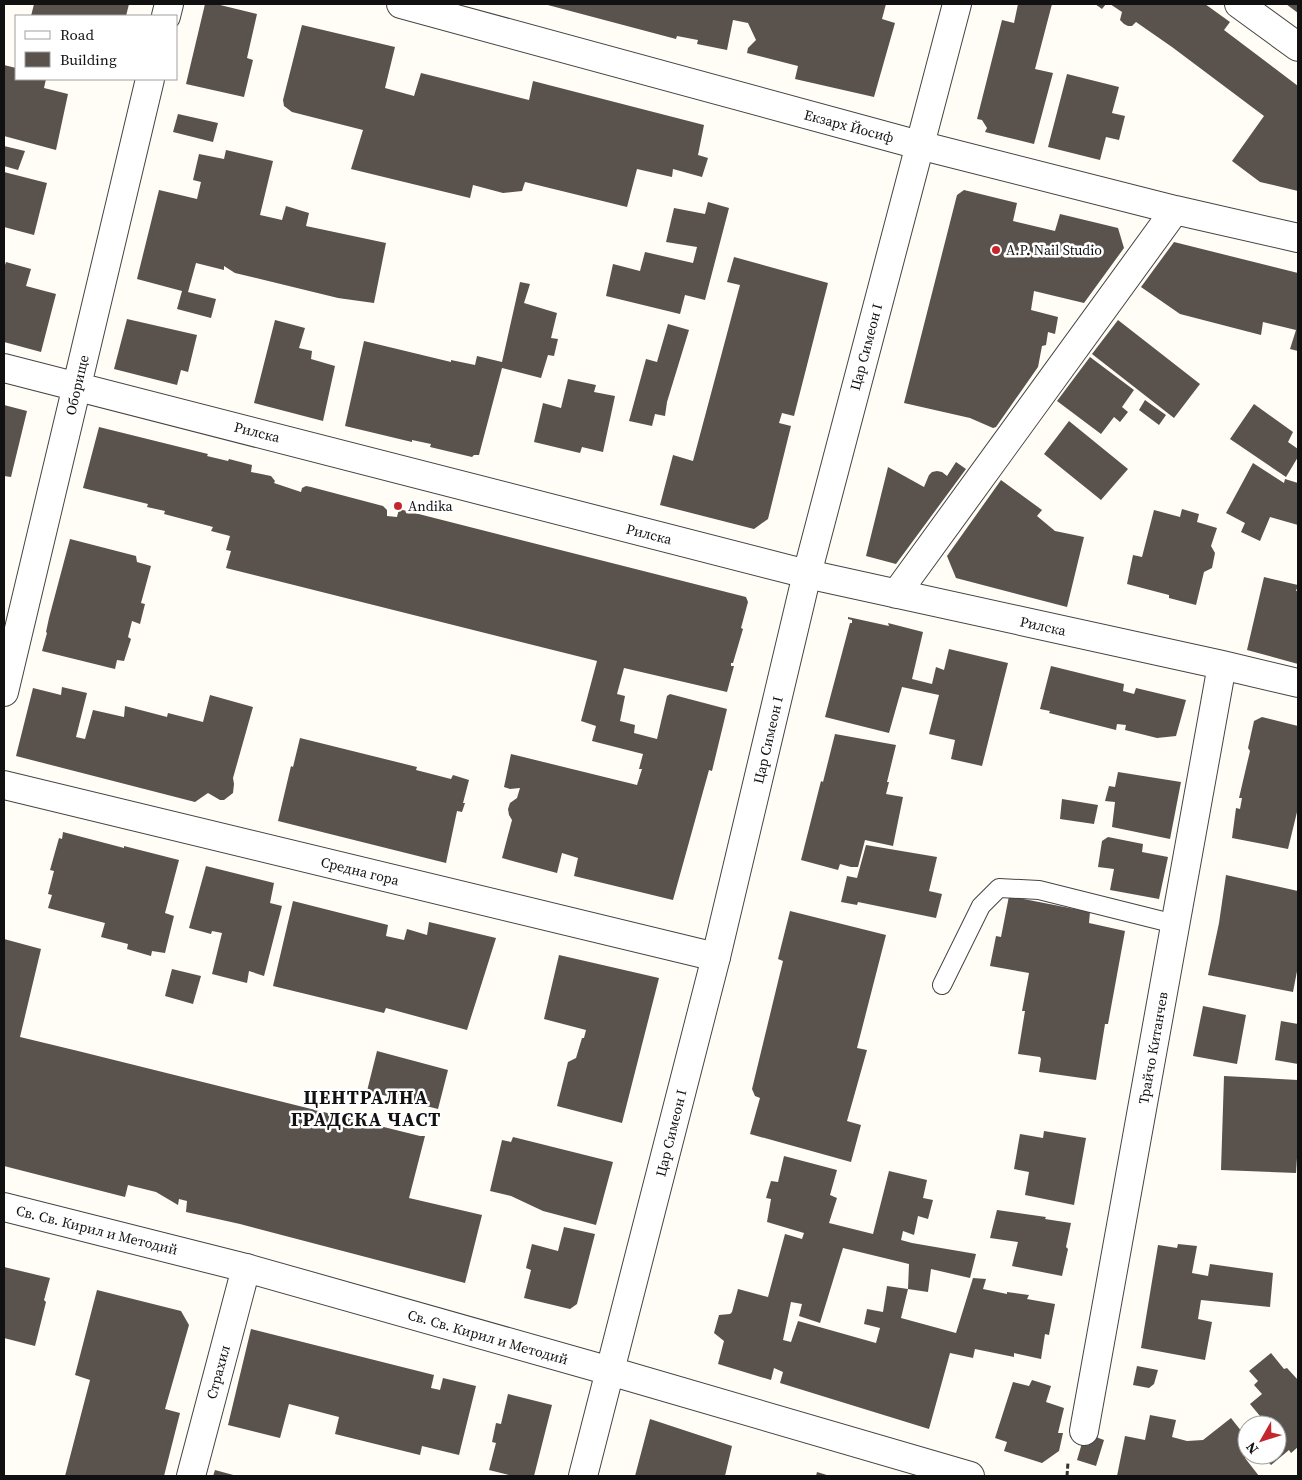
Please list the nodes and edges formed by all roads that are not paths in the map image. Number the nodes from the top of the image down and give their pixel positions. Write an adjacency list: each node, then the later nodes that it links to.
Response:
1 (401, 4): 6 (street, Екзарх Йосиф)
2 (956, 4): 6 (street, Цар Симеон I)
3 (1239, 4): 4 (street)
4 (1298, 47)
5 (150, 80): 10 (street, Оборище)
6 (919, 146): 7 (street, Екзарх Йосиф); 11 (street, Цар Симеон I)
7 (1175, 210): 8 (street, Екзарх Йосиф); 12 (street)
8 (1298, 238)
9 (4, 368): 10 (street, Рилска)
10 (76, 386): 11 (street, Рилска); 15 (street, Оборище)
11 (807, 574): 12 (street, Рилска); 18 (street, Цар Симеон I)
12 (896, 594): 13 (street, Рилска)
13 (1222, 665): 14 (street, Рилска); 17 (street, Трайчо Китанчев)
14 (1298, 683)
15 (4, 692)
16 (4, 785): 18 (street, Средна гора)
17 (1176, 924): 19 (lane); 23 (street, Трайчо Китанчев)
18 (716, 957): 22 (street, Цар Симеон I)
19 (942, 985)
20 (4, 1207): 21 (street, Св. Св. Кирил и Методий)
21 (246, 1268): 22 (street, Св. Св. Кирил и Методий); 24 (street, Страхил)
22 (610, 1371): 25 (street, Цар Симеон I); 26 (street, Св. Св. Кирил и Методий)
23 (1084, 1431)
24 (191, 1476)
25 (583, 1476)
26 (970, 1476)

